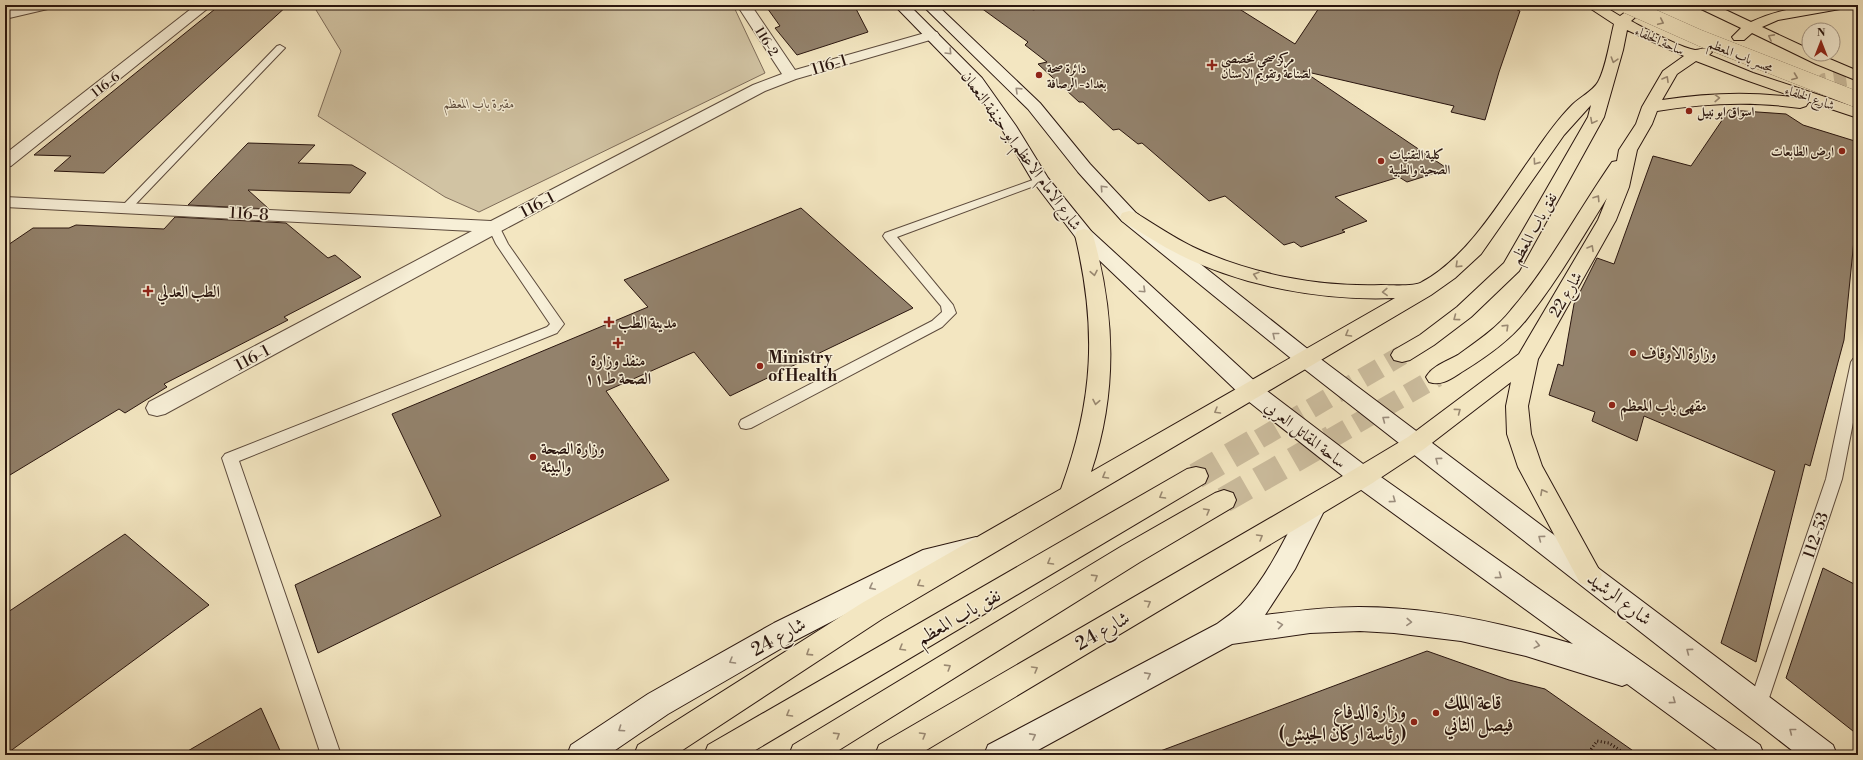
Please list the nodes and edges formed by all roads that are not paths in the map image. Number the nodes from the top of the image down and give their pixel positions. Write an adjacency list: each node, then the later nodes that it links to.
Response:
1 (47, 5): 11 (street)
2 (205, 5): 26 (street, 116-6)
3 (744, 5): 18 (street, 116-2)
4 (901, 5): 13 (street, شارع الامام الاعظم ابو حنيفة النعمان)
5 (929, 5): 30 (street, شارع الامام الاعظم ابو حنيفة النعمان, one-way to 5)
6 (1592, 5): 10 (main road)
7 (1653, 5): 21 (main road, مجسر باب المعظم)
8 (1704, 5): 12 (main road)
9 (1840, 5): 12 (main road)
10 (1627, 13): 17 (main road, ساحة الخلفاء); 20 (main road, one-way to 20); 24 (main road, مجسر باب المعظم, one-way to 24, bridge)
11 (5, 15)
12 (1751, 27): 14 (main road); 19 (main road, one-way to 12)
13 (932, 35): 18 (street, 116-1); 27 (street, شارع الامام الاعظم ابو حنيفة النعمان, one-way to 27)
14 (1740, 37)
15 (280, 48): 29 (lane)
16 (1712, 50): 17 (main road, ساحة الخلفاء)
17 (1695, 55): 23 (main road, شارع 22, one-way to 17); 24 (main road, شارع الخلفاء)
18 (791, 76): 31 (street, 116-1)
19 (1854, 77)
20 (1605, 84): 33 (main road, one-way to 33); 34 (main road, نفق باب المعظم, one-way to 34)
21 (1858, 89)
22 (1822, 94): 24 (main road)
23 (1650, 107): 24 (main road, one-way to 24); 25 (main road, شارع 22)
24 (1853, 108)
25 (1628, 150): 36 (main road, شارع 22, one-way to 25); 38 (main road, one-way to 25)
26 (5, 162)
27 (1041, 180): 32 (street, شارع الامام الاعظم ابو حنيفة النعمان); 41 (lane)
28 (5, 202): 29 (street, 116-8)
29 (127, 207): 31 (street, 116-8)
30 (1129, 217): 33 (main road, one-way to 30); 35 (street, شارع الامام الاعظم ابو حنيفة النعمان, one-way to 30)
31 (494, 226): 40 (street, 116-1); 53 (lane)
32 (1084, 235): 39 (street, شارع الامام الاعظم ابو حنيفة النعمان, one-way to 39); 45 (main road, one-way to 45)
33 (1424, 290): 35 (main road, one-way to 35)
34 (1402, 355)
35 (1306, 359): 39 (main road); 42 (street, one-way to 35)
36 (1527, 359): 42 (main road, شارع 22, one-way to 36); 49 (main road, one-way to 36)
37 (1858, 362): 52 (lane, 112-53)
38 (1437, 377)
39 (1251, 391): 44 (street, ساحة المقاتل العربي); 45 (main road, شارع 24, one-way to 45)
40 (157, 408)
41 (746, 424)
42 (1416, 443): 44 (main road, شارع 22); 49 (street, شارع الرشيد, one-way to 42)
43 (1196, 476): 56 (main road, نفق باب المعظم, one-way to 56)
44 (1362, 477): 47 (main road, شارع 24); 51 (street, one-way to 51)
45 (1071, 496): 48 (main road, شارع 24)
46 (1224, 500): 57 (main road, one-way to 46)
47 (1315, 505): 50 (street); 58 (main road, شارع 24, one-way to 47)
48 (987, 545): 54 (street, شارع 24, one-way to 54); 55 (main road, شارع 24, one-way to 55)
49 (1589, 575): 52 (street, شارع الرشيد, one-way to 49)
50 (1227, 633): 51 (street, one-way to 51); 59 (street, one-way to 50)
51 (1644, 680): 60 (street, one-way to 60)
52 (1758, 704): 61 (street, شارع الرشيد, one-way to 52)
53 (331, 755)
54 (582, 755)
55 (650, 755)
56 (719, 755)
57 (804, 755)
58 (890, 755)
59 (999, 755)
60 (1749, 755)
61 (1822, 755)

